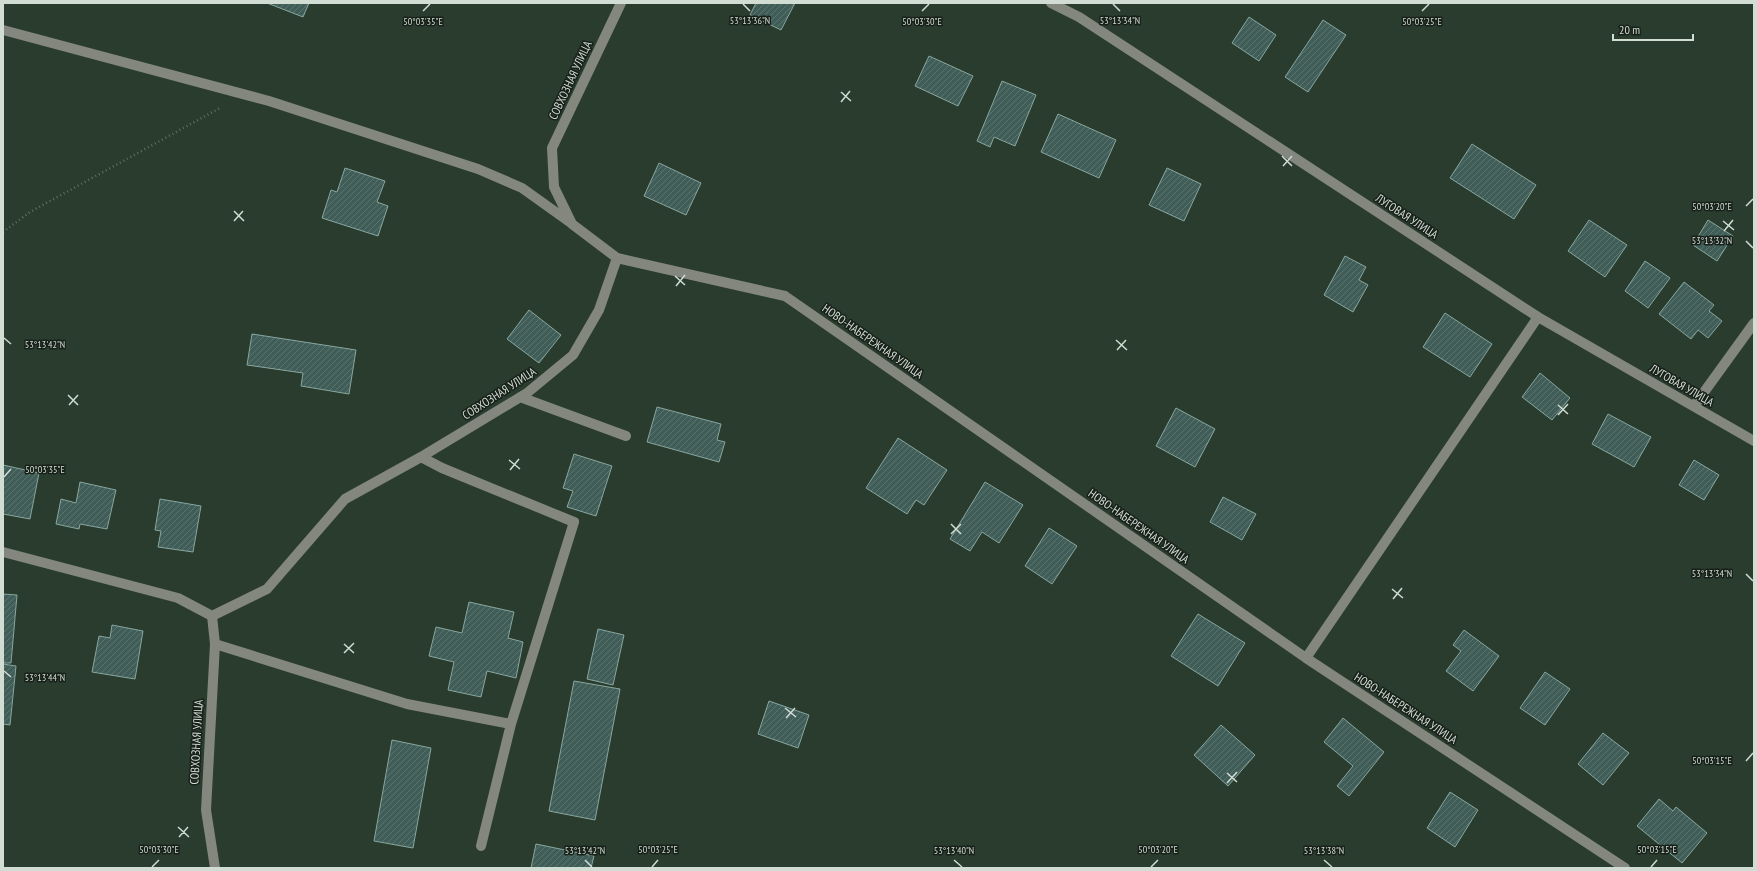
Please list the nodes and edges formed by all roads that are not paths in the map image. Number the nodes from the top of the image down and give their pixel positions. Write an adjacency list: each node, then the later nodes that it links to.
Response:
1 (621, 3): 4 (street, СОВХОЗНАЯ УЛИЦА)
2 (1051, 3): 6 (street, ЛУГОВАЯ УЛИЦА)
3 (3, 30): 4 (street)
4 (572, 224): 5 (street, СОВХОЗНАЯ УЛИЦА)
5 (618, 258): 8 (street, СОВХОЗНАЯ УЛИЦА); 16 (street, НОВО-НАБЕРЕЖНАЯ УЛИЦА)
6 (1538, 317): 9 (street, ЛУГОВАЯ УЛИЦА); 16 (street)
7 (1754, 323): 9 (street)
8 (520, 397): 10 (street); 12 (street, СОВХОЗНАЯ УЛИЦА)
9 (1694, 406): 11 (street, ЛУГОВАЯ УЛИЦА)
10 (626, 436)
11 (1754, 441)
12 (421, 457): 14 (street, СОВХОЗНАЯ УЛИЦА); 17 (street)
13 (3, 552): 14 (street)
14 (212, 616): 15 (street, СОВХОЗНАЯ УЛИЦА)
15 (215, 644): 17 (street); 19 (street, СОВХОЗНАЯ УЛИЦА)
16 (1306, 658): 20 (street, НОВО-НАБЕРЕЖНАЯ УЛИЦА)
17 (511, 724): 18 (street)
18 (481, 846)
19 (215, 868)
20 (1625, 868)

